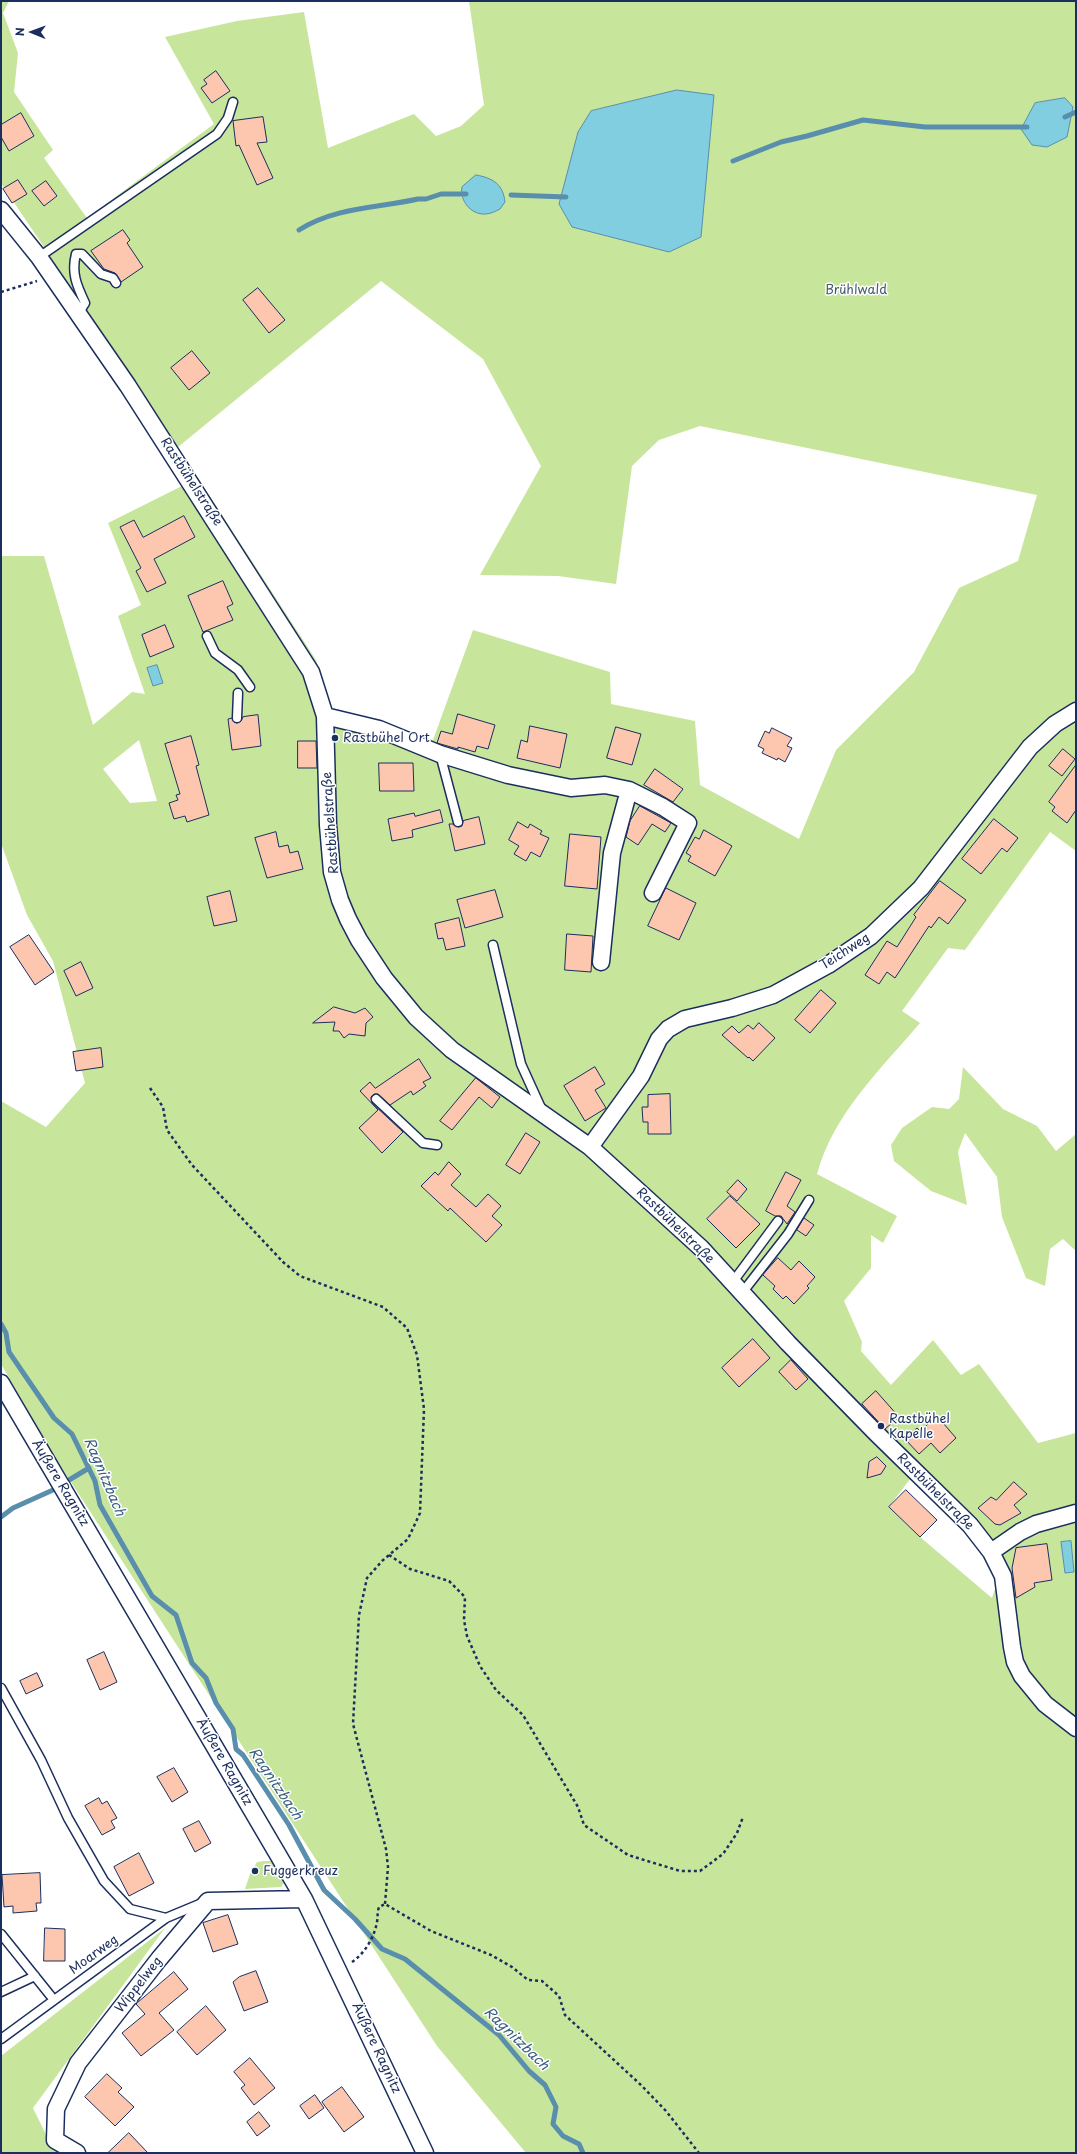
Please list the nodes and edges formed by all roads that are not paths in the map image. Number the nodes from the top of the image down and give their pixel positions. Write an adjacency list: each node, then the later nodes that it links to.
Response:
1 (233, 102): 3 (lane)
2 (1, 210): 3 (street, Rastbühelstraße)
3 (39, 257): 5 (street, Rastbühelstraße)
4 (116, 283): 5 (lane)
5 (78, 314): 10 (street, Rastbühelstraße)
6 (207, 636): 7 (lane)
7 (250, 687)
8 (238, 692): 11 (lane)
9 (1076, 711): 21 (street, Teichweg)
10 (325, 716): 12 (street); 19 (street, Rastbühelstraße)
11 (237, 718)
12 (440, 754): 13 (street); 14 (lane)
13 (629, 790): 15 (street); 17 (street)
14 (458, 822)
15 (653, 893)
16 (493, 945): 19 (lane)
17 (601, 962)
18 (376, 1099): 20 (lane)
19 (543, 1113): 21 (street, Rastbühelstraße)
20 (437, 1145)
21 (590, 1147): 24 (street, Rastbühelstraße)
22 (808, 1200): 24 (lane)
23 (778, 1221): 24 (lane)
24 (737, 1288): 27 (street, Rastbühelstraße)
25 (1, 1383): 30 (street, Äußere Ragnitz)
26 (1076, 1513): 27 (street)
27 (991, 1552): 29 (street, Rastbühelstraße)
28 (1, 1688): 32 (lane)
29 (1076, 1728)
30 (304, 1899): 31 (street); 39 (street, Äußere Ragnitz)
31 (208, 1901): 32 (lane, Moarweg); 38 (street, Wippelweg)
32 (166, 1918): 36 (lane, Moarweg)
33 (1, 1934): 34 (lane)
34 (35, 1976): 35 (lane); 36 (lane)
35 (1, 1992)
36 (54, 2000): 37 (lane, Moarweg)
37 (1, 2039)
38 (77, 2153)
39 (425, 2153)

